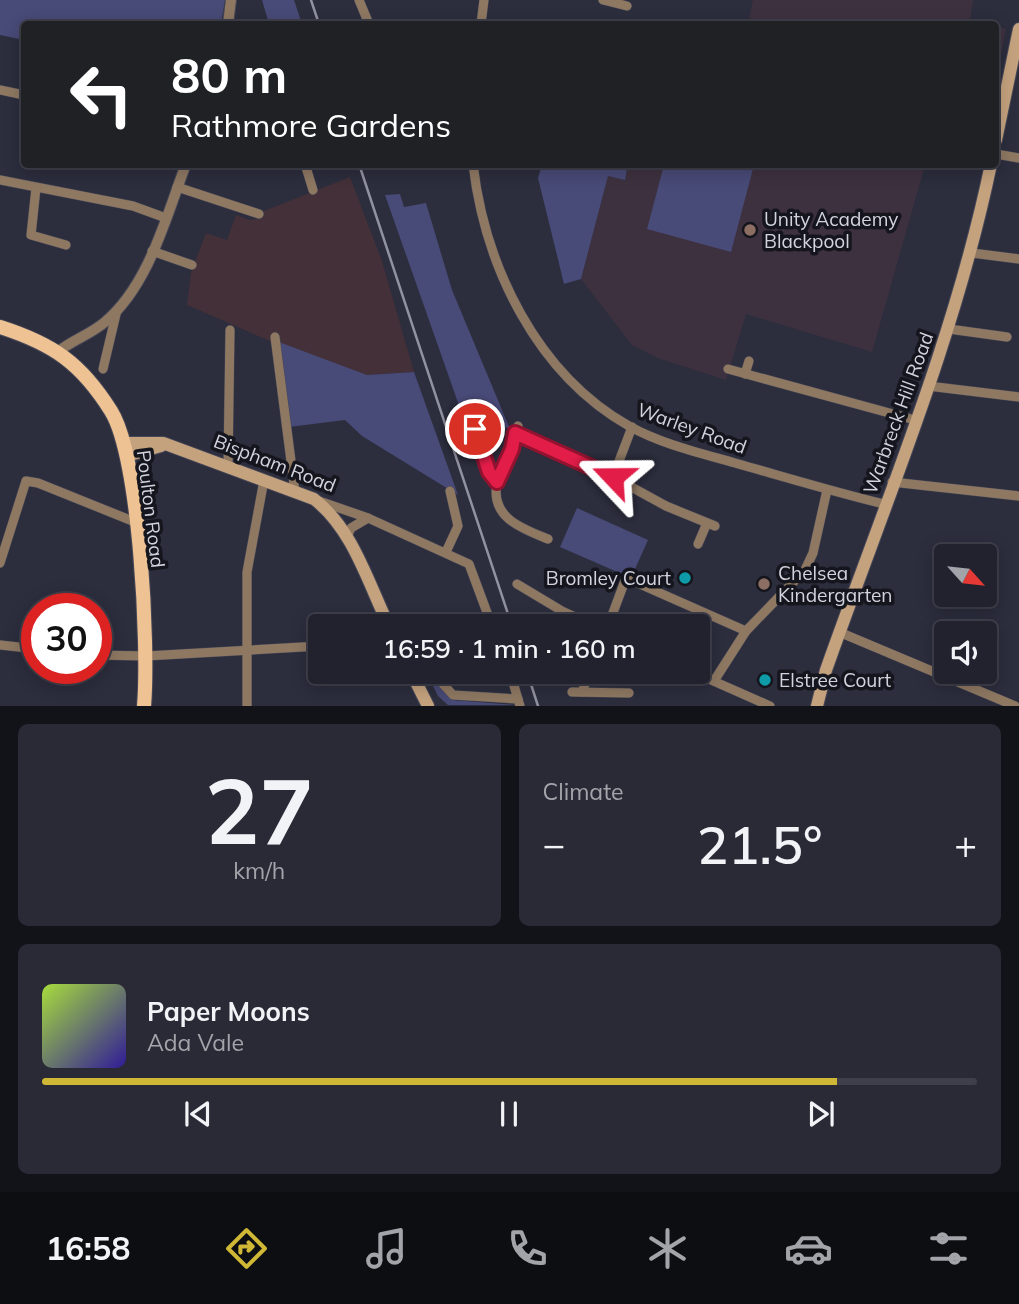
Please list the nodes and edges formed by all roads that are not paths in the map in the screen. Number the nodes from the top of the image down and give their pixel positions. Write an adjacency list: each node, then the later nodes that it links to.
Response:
1 (231, 0): 6 (street)
2 (359, 0): 7 (street)
3 (484, 0): 8 (street)
4 (603, 0): 5 (street)
5 (627, 6)
6 (228, 21)
7 (368, 21)
8 (481, 21)
9 (1019, 29): 12 (main road)
10 (0, 90): 11 (street)
11 (21, 94)
12 (999, 126)
13 (999, 155): 14 (street)
14 (1019, 158)
15 (184, 168): 20 (street)
16 (306, 168): 22 (street)
17 (474, 168): 44 (street, Warley Road)
18 (990, 168): 27 (main road, Warbreck Hill Road)
19 (0, 180): 21 (street)
20 (177, 187): 23 (street); 24 (street)
21 (36, 188): 24 (street); 25 (street)
22 (313, 190)
23 (260, 214)
24 (166, 218): 26 (street)
25 (66, 245)
26 (152, 251): 29 (street); 30 (street)
27 (972, 253): 28 (street); 33 (main road, Warbreck Hill Road)
28 (1019, 259)
29 (192, 265)
30 (117, 310): 36 (street); 38 (street)
31 (0, 327): 36 (main road)
32 (230, 330): 47 (street)
33 (949, 330): 35 (street); 41 (main road, Warbreck Hill Road)
34 (275, 337): 54 (street)
35 (1007, 337)
36 (59, 351): 46 (main road, Poulton Road)
37 (749, 361): 40 (street)
38 (103, 369)
39 (728, 369): 40 (street)
40 (745, 374): 43 (street)
41 (928, 386): 42 (street); 43 (main road, Warbreck Hill Road)
42 (1019, 397)
43 (915, 420): 51 (main road, Warbreck Hill Road)
44 (632, 427): 48 (street); 52 (street, Warley Road)
45 (475, 429): 50 (street)
46 (125, 449): 47 (main road, Bispham Road); 60 (main road, Poulton Road)
47 (228, 466): 49 (main road, Bispham Road)
48 (613, 477): 50 (street); 64 (street)
49 (264, 480): 54 (main road, Bispham Road); 79 (street)
50 (497, 482): 61 (street)
51 (892, 482): 55 (street); 57 (main road, Warbreck Hill Road)
52 (827, 490): 57 (street, Warley Road); 74 (street)
53 (450, 491): 65 (street)
54 (295, 492): 56 (main road, Bispham Road)
55 (1019, 496)
56 (314, 499): 59 (street, Bispham Road); 62 (main road)
57 (884, 505): 75 (main road, Warbreck Hill Road)
58 (521, 514): 61 (street)
59 (368, 518): 62 (street); 65 (street, Bispham Road)
60 (135, 522): 66 (street); 81 (main road, Poulton Road)
61 (516, 525): 63 (street)
62 (347, 537): 68 (main road)
63 (548, 539)
64 (698, 544)
65 (446, 552): 69 (street, Bispham Road)
66 (0, 563)
67 (517, 584): 70 (street)
68 (382, 614)
69 (488, 614)
70 (569, 614)
71 (612, 614): 72 (street)
72 (707, 614)
73 (710, 615): 74 (street)
74 (746, 631): 84 (street)
75 (839, 632): 82 (main road, Warbreck Hill Road); 97 (street)
76 (0, 645): 77 (street)
77 (21, 647)
78 (308, 647): 79 (street)
79 (246, 650): 81 (street); 93 (street)
80 (112, 655): 81 (street)
81 (146, 656): 92 (main road, Poulton Road)
82 (826, 670): 95 (main road, Warbreck Hill Road); 96 (main road, Warbreck Hill Road)
83 (710, 679): 84 (street)
84 (714, 681): 91 (street)
85 (417, 684): 94 (main road)
86 (443, 684): 90 (street)
87 (514, 684): 90 (street)
88 (582, 684): 89 (street)
89 (628, 693)
90 (519, 702)
91 (765, 704)
92 (144, 705)
93 (247, 705)
94 (428, 705)
95 (808, 705)
96 (817, 705)
97 (1015, 705)

